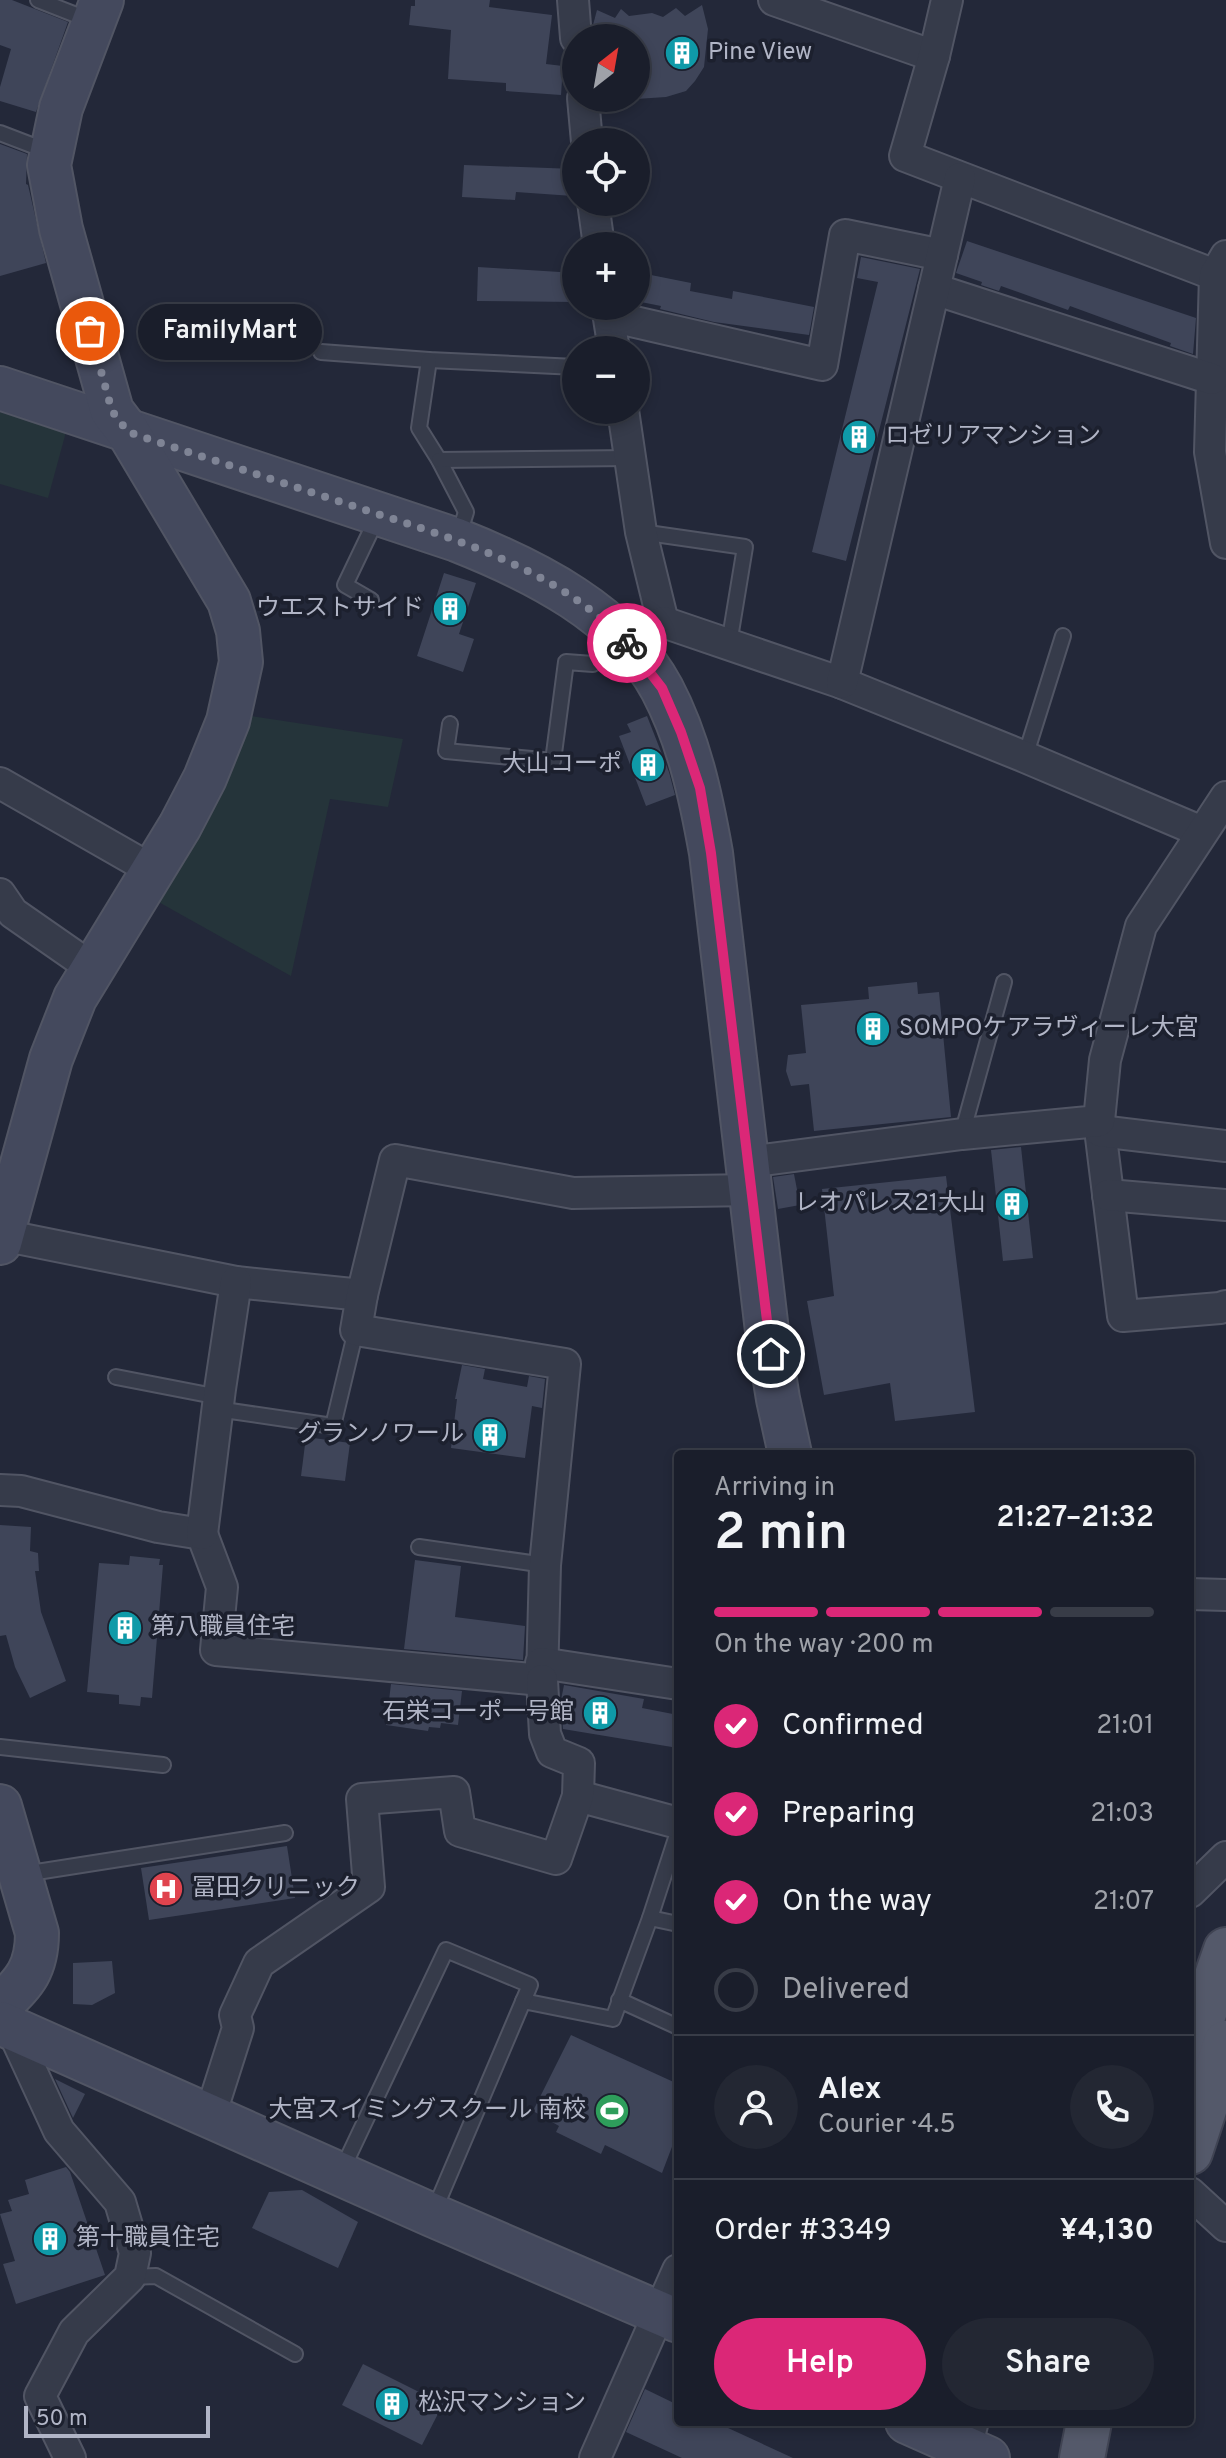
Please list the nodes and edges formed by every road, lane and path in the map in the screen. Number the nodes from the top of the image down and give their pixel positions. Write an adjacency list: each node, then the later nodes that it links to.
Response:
1 (38, 0): 5 (lane)
2 (573, 0): 6 (street)
3 (774, 0): 7 (street)
4 (947, 0): 7 (street)
5 (97, 11): 9 (street)
6 (575, 24)
7 (934, 56): 10 (street)
8 (0, 133): 9 (lane)
9 (51, 153): 21 (street)
10 (960, 178): 11 (street); 12 (street)
11 (942, 255): 13 (street); 14 (street)
12 (1220, 266): 18 (street)
13 (934, 289): 18 (street); 33 (street)
14 (644, 320)
15 (321, 352): 16 (lane)
16 (429, 360): 17 (lane); 23 (lane)
17 (562, 366)
18 (1212, 379): 27 (street)
19 (0, 388): 21 (street)
20 (625, 424): 22 (street)
21 (128, 432): 24 (street); 39 (street)
22 (631, 458): 23 (lane); 25 (street)
23 (439, 460): 26 (lane)
24 (379, 514): 26 (street); 28 (lane)
25 (641, 532): 29 (street); 32 (lane)
26 (457, 540): 31 (street)
27 (1226, 543)
28 (371, 600)
29 (663, 622): 31 (street); 32 (street)
30 (1063, 636): 35 (lane)
31 (624, 640): 34 (lane); 46 (street)
32 (729, 644): 33 (street)
33 (842, 683): 35 (street)
34 (450, 724)
35 (1025, 757): 38 (street)
36 (0, 783): 39 (street)
37 (1226, 797): 38 (street)
38 (1202, 832): 43 (street)
39 (154, 871): 41 (street)
40 (4, 910): 41 (street)
41 (92, 968): 49 (street)
42 (1004, 982): 44 (lane)
43 (1099, 1126): 44 (street); 45 (street); 47 (street)
44 (962, 1134): 46 (street)
45 (1226, 1146)
46 (750, 1176): 51 (street); 56 (street)
47 (1108, 1195): 48 (street); 52 (street)
48 (1226, 1205)
49 (1, 1239): 50 (street)
50 (236, 1282): 51 (street); 55 (street)
51 (362, 1295): 53 (street)
52 (1226, 1306)
53 (356, 1330): 55 (lane); 60 (street)
54 (116, 1377): 55 (lane)
55 (218, 1403): 58 (street)
56 (789, 1450)
57 (0, 1490): 58 (street)
58 (202, 1534): 63 (street)
59 (419, 1547): 60 (lane)
60 (545, 1565): 63 (street)
61 (1194, 1594): 62 (street)
62 (1226, 1595)
63 (542, 1672): 64 (street); 67 (street)
64 (674, 1684)
65 (0, 1747): 66 (lane)
66 (163, 1765)
67 (578, 1796): 69 (street); 83 (street)
68 (0, 1806): 73 (street)
69 (674, 1822)
70 (285, 1833): 73 (lane)
71 (674, 1844): 75 (lane)
72 (1226, 1857): 74 (street)
73 (20, 1875): 80 (street)
74 (1194, 1888)
75 (650, 1918): 76 (lane); 78 (lane)
76 (674, 1923)
77 (1226, 1950): 82 (main road)
78 (619, 2000): 79 (lane); 81 (lane)
79 (523, 2001): 85 (lane); 87 (lane)
80 (4, 2018): 83 (street); 89 (street)
81 (674, 2025)
82 (1209, 2063): 84 (main road)
83 (210, 2116): 85 (street)
84 (1194, 2133)
85 (340, 2174): 87 (street)
86 (1194, 2197): 88 (street)
87 (432, 2215): 91 (street)
88 (1226, 2226)
89 (130, 2277): 92 (lane); 97 (street)
90 (674, 2288): 91 (street)
91 (668, 2316): 98 (street)
92 (295, 2354)
93 (918, 2426): 96 (street)
94 (1088, 2426): 99 (main road)
95 (1118, 2426): 100 (main road)
96 (978, 2447)
97 (70, 2458)
98 (595, 2458)
99 (1082, 2458)
100 (1113, 2458)

